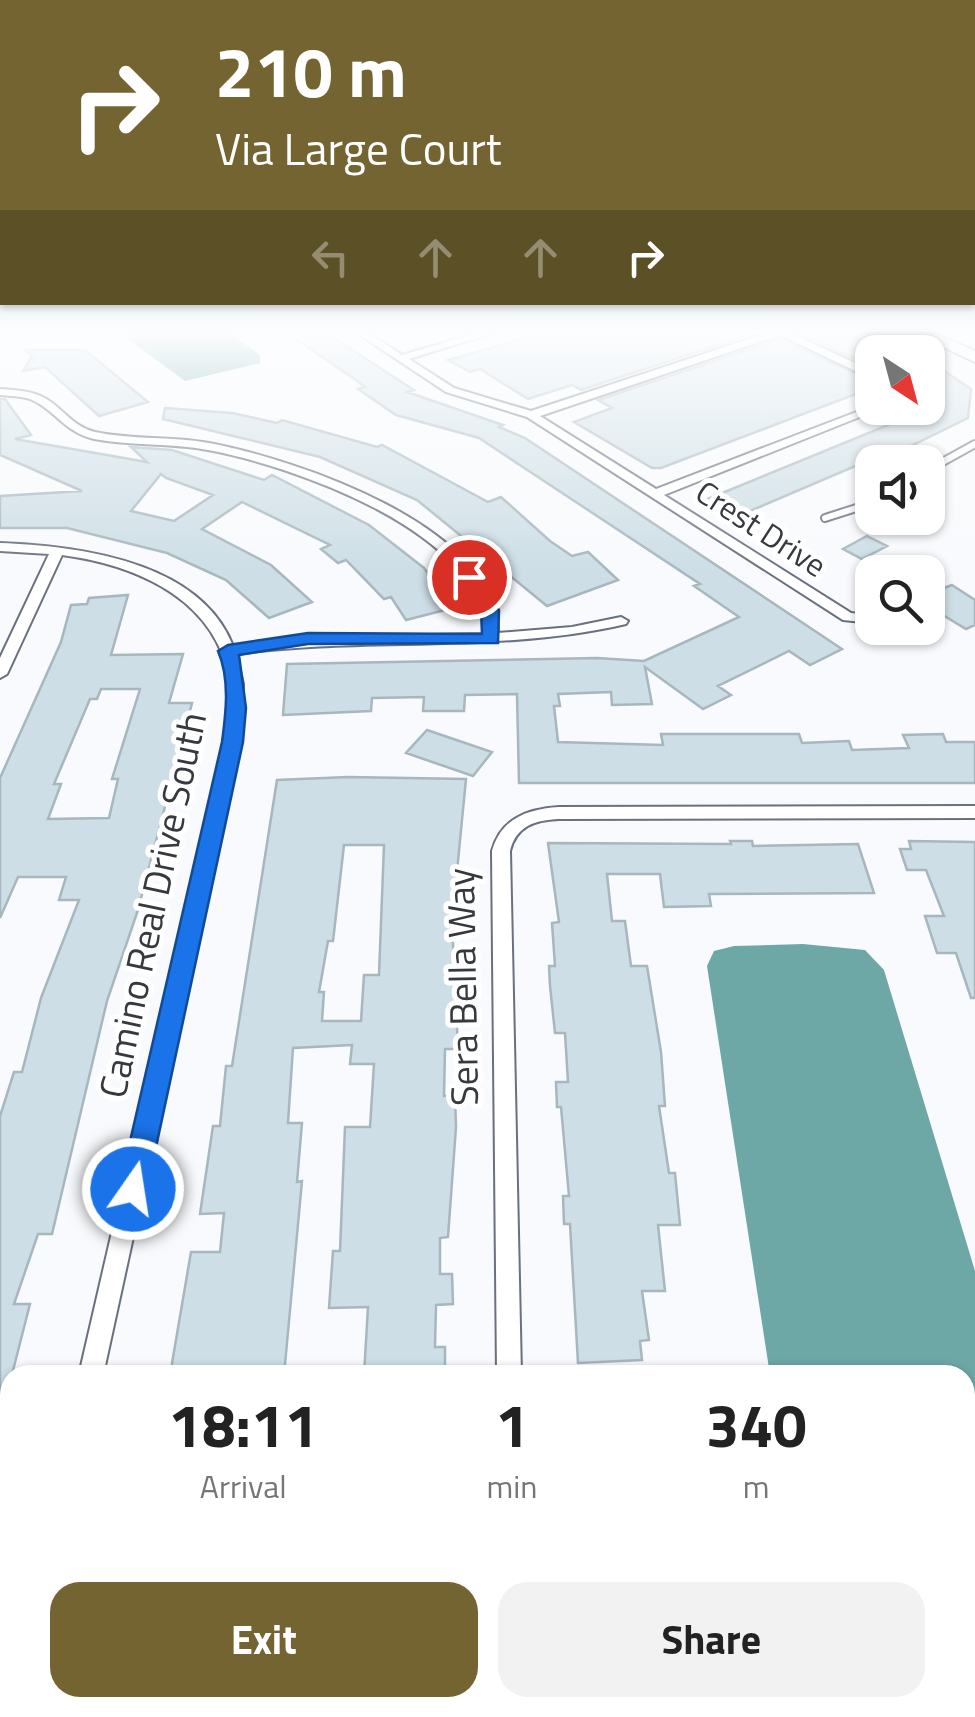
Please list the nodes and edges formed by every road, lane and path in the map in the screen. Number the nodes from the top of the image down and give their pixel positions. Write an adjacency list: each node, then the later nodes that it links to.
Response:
1 (60, 413): 15 (street)
2 (525, 413): 4 (street, Crest Drive)
3 (537, 413): 4 (street)
4 (531, 415): 8 (street, Crest Drive)
5 (855, 417): 8 (street)
6 (975, 444): 7 (lane)
7 (945, 461)
8 (655, 494): 13 (street, Crest Drive)
9 (855, 509): 10 (lane)
10 (826, 518)
11 (0, 547): 12 (street, Camino Real Drive South)
12 (57, 550): 16 (street, Camino Real Drive South); 17 (street)
13 (855, 618)
14 (622, 622): 15 (street)
15 (491, 639): 16 (street)
16 (228, 651): 19 (street, Camino Real Drive South)
17 (0, 674)
18 (975, 812): 20 (street, Sera Bella Way)
19 (94, 1365)
20 (509, 1365)

